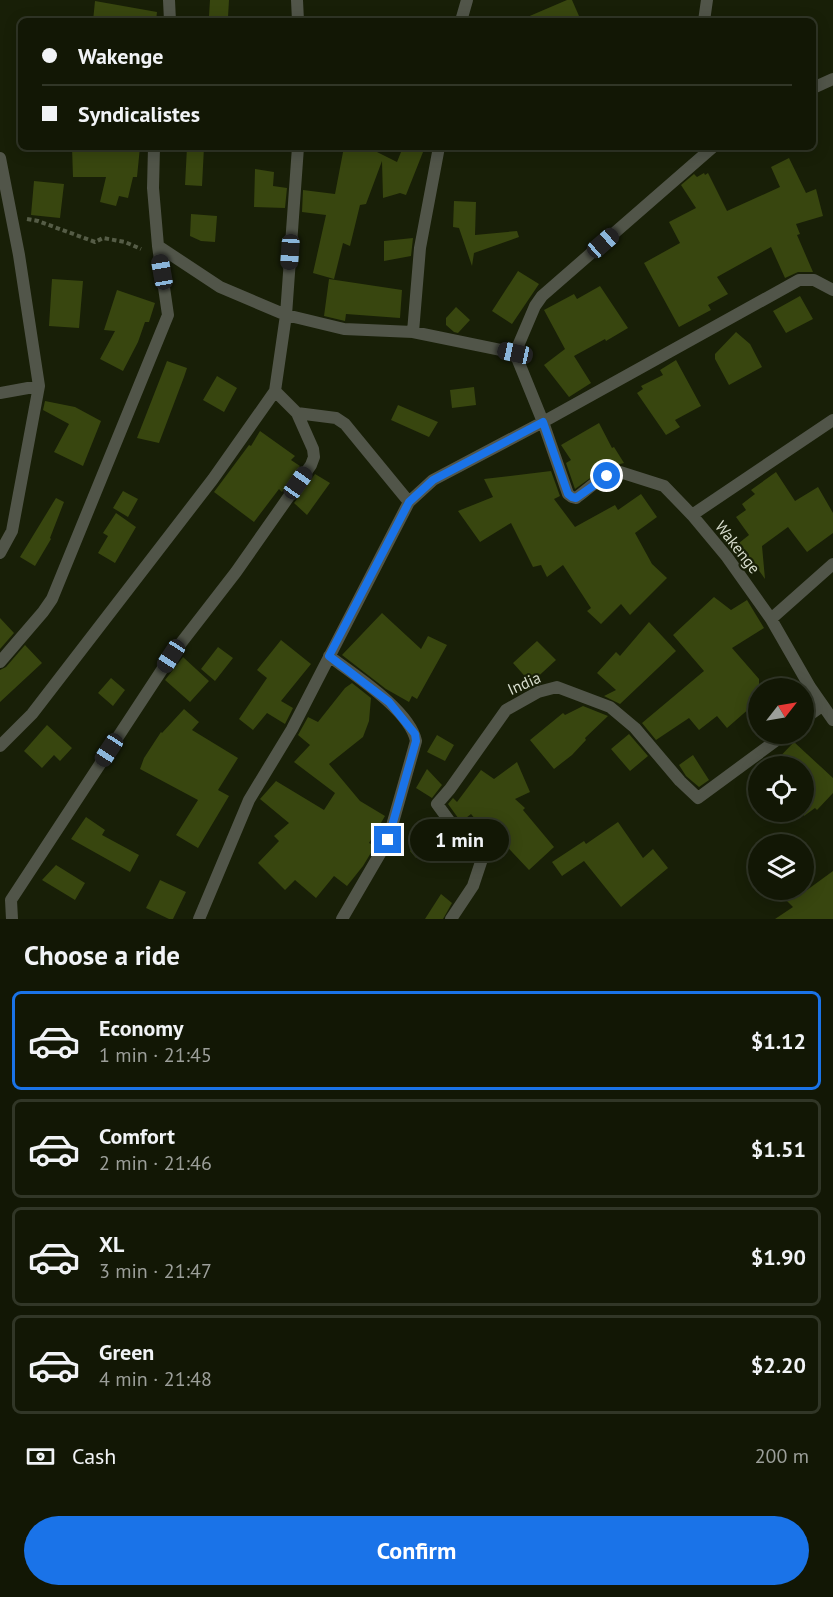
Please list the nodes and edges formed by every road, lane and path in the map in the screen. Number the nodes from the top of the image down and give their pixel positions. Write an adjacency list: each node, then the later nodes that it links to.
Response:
1 (169, 0): 5 (lane)
2 (297, 0): 6 (lane)
3 (468, 0): 7 (lane)
4 (707, 0): 8 (lane)
5 (170, 18)
6 (298, 18)
7 (459, 18)
8 (704, 18)
9 (833, 79): 10 (lane)
10 (816, 87)
11 (154, 150): 17 (lane)
12 (298, 150): 19 (lane)
13 (438, 150): 20 (lane)
14 (710, 150): 21 (lane)
15 (0, 158): 16 (lane)
16 (12, 216): 17 (path); 22 (lane)
17 (158, 250): 19 (lane); 34 (lane)
18 (833, 290): 27 (lane)
19 (286, 315): 20 (lane); 23 (lane)
20 (413, 332): 21 (lane)
21 (515, 353): 27 (lane)
22 (39, 386): 24 (lane); 30 (lane)
23 (275, 391): 25 (lane); 39 (lane)
24 (0, 393)
25 (297, 412): 28 (lane); 40 (lane)
26 (833, 420): 29 (lane)
27 (543, 422): 28 (lane); 29 (lane, Wakenge)
28 (409, 502): 33 (lane)
29 (692, 515): 32 (lane, Wakenge)
30 (0, 553)
31 (833, 564): 32 (lane)
32 (771, 619): 35 (lane, Wakenge)
33 (329, 656): 41 (lane); 42 (lane)
34 (0, 662)
35 (822, 706): 36 (lane); 37 (lane, Wakenge)
36 (814, 712)
37 (833, 720)
38 (771, 744): 43 (lane, India)
39 (0, 746)
40 (12, 919)
41 (199, 919)
42 (342, 919)
43 (451, 919)

